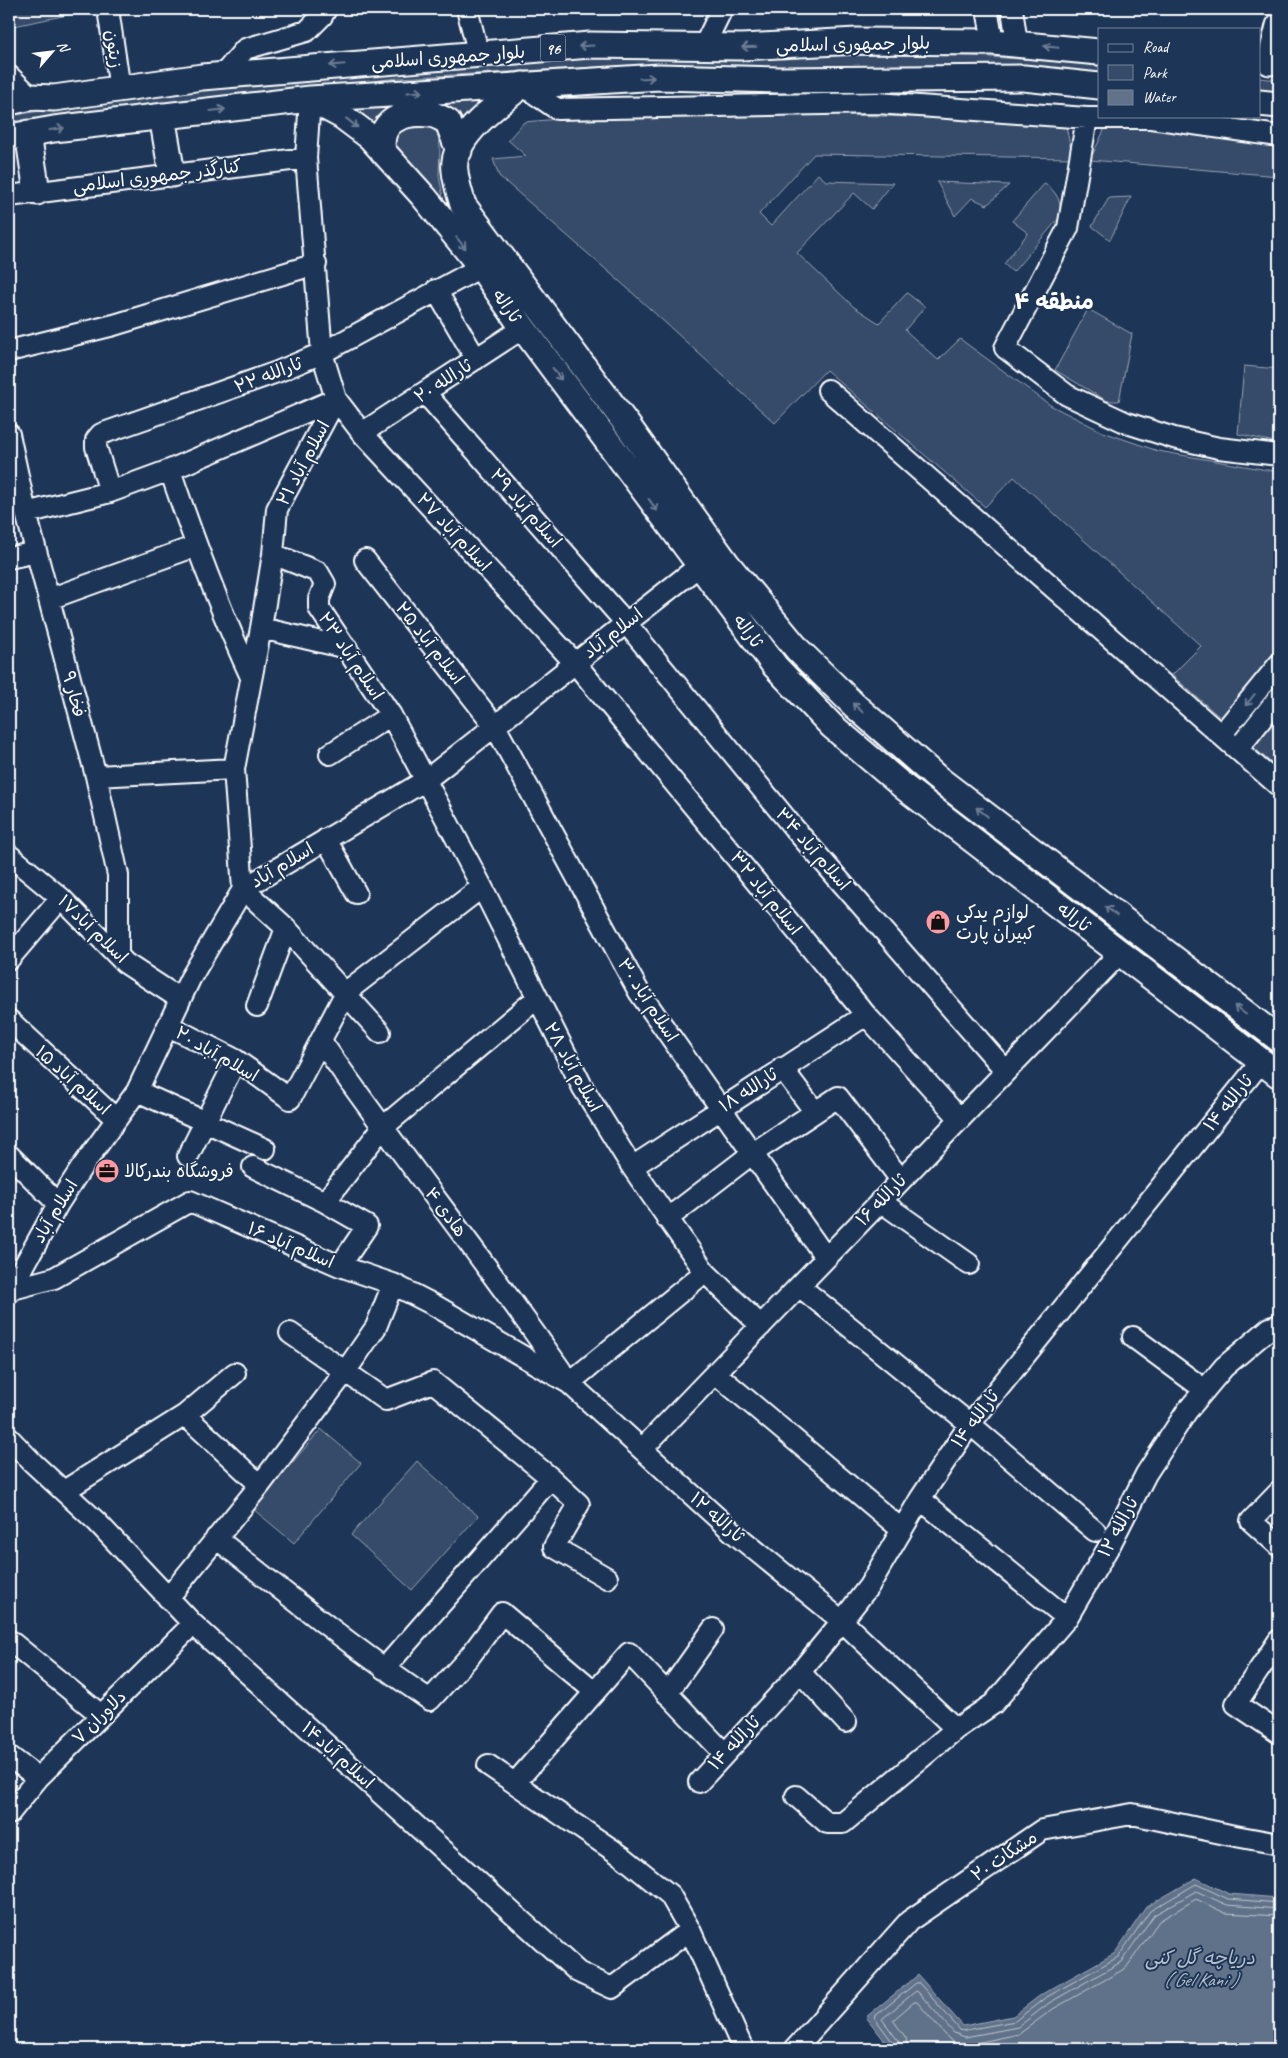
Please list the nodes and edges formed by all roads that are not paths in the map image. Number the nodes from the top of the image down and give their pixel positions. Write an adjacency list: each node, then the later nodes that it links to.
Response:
1 (108, 9): 17 (street, زیتون)
2 (326, 9): 13 (street)
3 (467, 9): 11 (street)
4 (722, 9): 9 (street)
5 (1011, 9): 6 (street); 8 (street)
6 (988, 11): 8 (street)
7 (1279, 26): 12 (main road)
8 (1005, 43): 9 (main road, بلوار جمهوری اسلامی / 96, one-way to 9); 10 (main road, بلوار جمهوری اسلامی / 96, one-way to 8)
9 (704, 46): 11 (main road, بلوار جمهوری اسلامی / 96, one-way to 11)
10 (1098, 52)
11 (478, 55): 13 (main road, بلوار جمهوری اسلامی / 96, one-way to 13)
12 (1269, 62)
13 (224, 75): 17 (main road, بلوار جمهوری اسلامی / 96)
14 (9, 76): 19 (street)
15 (522, 85): 16 (main road, بلوار جمهوری اسلامی / 96, one-way to 16); 18 (main road, بلوار جمهوری اسلامی / 96, one-way to 15); 23 (street); 26 (main road, ثاراله)
16 (1098, 86)
17 (120, 89): 19 (main road, بلوار جمهوری اسلامی / 96)
18 (310, 99): 22 (main road, بلوار جمهوری اسلامی / 96, one-way to 18); 27 (main road, ثاراله, one-way to 27); 28 (street, اسلام آباد ۲۱)
19 (20, 100)
20 (1260, 103): 21 (main road)
21 (1279, 106)
22 (162, 116): 24 (main road, بلوار جمهوری اسلامی / 96, one-way to 22); 29 (main road)
23 (1087, 118): 25 (street); 44 (street)
24 (18, 135): 30 (main road)
25 (1279, 136)
26 (459, 151): 27 (main road); 72 (main road, ثاراله, one-way to 26)
27 (383, 152): 33 (main road, ثاراله, one-way to 33)
28 (306, 158): 29 (street, کنارگذر جمهوری اسلامی); 32 (street, اسلام آباد ۲۱)
29 (172, 174): 30 (street, کنارگذر جمهوری اسلامی)
30 (37, 192): 31 (street, کنارگذر جمهوری اسلامی)
31 (9, 196)
32 (316, 264): 36 (street); 37 (street, اسلام آباد ۲۱)
33 (481, 267): 34 (street, ثارالله ۲۲); 35 (main road, ثاراله)
34 (436, 290): 37 (street, ثارالله ۲۲); 38 (street)
35 (523, 328): 38 (street, ثارالله ۲۰); 53 (main road, ثاراله, one-way to 53)
36 (9, 351)
37 (322, 353): 41 (street, اسلام آباد ۲۱); 46 (street, ثارالله ۲۲)
38 (476, 359): 40 (street, ثارالله ۲۰)
39 (828, 390): 64 (street)
40 (425, 393): 42 (street, ثارالله ۲۰); 55 (street, اسلام آباد ۲۹)
41 (336, 399): 42 (street, اسلام آباد ۲۷); 45 (street); 50 (street, اسلام آباد ۲۱)
42 (362, 432): 58 (street, اسلام آباد ۲۷)
43 (9, 434): 47 (street, فخار ۹)
44 (1279, 455)
45 (170, 470): 46 (street); 48 (street)
46 (110, 492): 47 (street)
47 (26, 513): 49 (street, فخار ۹)
48 (196, 546): 54 (street); 60 (street)
49 (36, 552): 51 (street); 54 (street, فخار ۹)
50 (273, 554): 56 (street, اسلام آباد ۲۱); 57 (street, اسلام آباد ۲۳)
51 (9, 558)
52 (365, 560): 63 (street, اسلام آباد ۲۵)
53 (699, 566): 55 (street, اسلام آباد); 74 (main road, ثاراله)
54 (49, 598): 68 (street, فخار ۹)
55 (626, 623): 58 (street, اسلام آباد); 96 (street, اسلام آباد ۳۴)
56 (261, 628): 57 (street); 60 (street, اسلام آباد ۲۱)
57 (346, 648): 62 (street, اسلام آباد ۲۳)
58 (575, 663): 63 (street, اسلام آباد); 87 (street, اسلام آباد ۳۲)
59 (1279, 664): 64 (street, one-way to 64)
60 (251, 678): 67 (street, اسلام آباد ۲۱)
61 (1279, 697): 65 (street)
62 (391, 715): 66 (street); 69 (street, اسلام آباد ۲۳)
63 (495, 726): 69 (street, اسلام آباد); 98 (street, اسلام آباد ۳۰)
64 (1221, 735): 65 (street)
65 (1238, 749): 70 (street)
66 (330, 754)
67 (234, 769): 68 (street); 76 (street, اسلام آباد ۲۱)
68 (96, 776): 81 (street, فخار ۹)
69 (426, 780): 71 (street, اسلام آباد); 75 (street, اسلام آباد ۲۸)
70 (1279, 786)
71 (326, 839): 76 (street, اسلام آباد); 77 (street)
72 (1017, 839): 74 (main road); 91 (main road, ثاراله, one-way to 72)
73 (9, 855): 78 (street, اسلام آباد۱۷)
74 (1000, 862): 80 (main road, ثاراله)
75 (482, 887): 83 (street); 85 (street, اسلام آباد ۲۸)
76 (242, 889): 79 (street); 84 (street, اسلام آباد)
77 (356, 893)
78 (61, 898): 81 (street, اسلام آباد۱۷); 82 (street)
79 (286, 928): 83 (street); 86 (street)
80 (1121, 952): 95 (main road, ثاراله); 96 (street, ثارالله ۱۶)
81 (118, 956): 84 (street, اسلام آباد۱۷)
82 (9, 959)
83 (346, 992): 90 (street); 92 (street)
84 (180, 999): 89 (street, اسلام آباد)
85 (536, 999): 103 (street); 109 (street, اسلام آباد ۲۸)
86 (256, 1006)
87 (866, 1015): 94 (street, ثارالله ۱۸); 100 (street, اسلام آباد ۳۲)
88 (9, 1020): 101 (street, اسلام آباد ۱۵)
89 (169, 1026): 93 (street, اسلام آباد ۲۰); 97 (street, اسلام آباد)
90 (380, 1032)
91 (1279, 1039)
92 (321, 1041): 93 (street, اسلام آباد ۲۰); 103 (street, هادی ۴)
93 (236, 1060): 102 (street)
94 (782, 1068): 98 (street, ثارالله ۱۸); 99 (street)
95 (1270, 1069): 132 (street, ثارالله ۱۴)
96 (1006, 1071): 100 (street, ثارالله ۱۶)
97 (136, 1091): 101 (street, اسلام آباد); 102 (street)
98 (721, 1108): 105 (street, اسلام آباد ۳۰); 109 (street, ثارالله ۱۸)
99 (815, 1112): 105 (street); 110 (street)
100 (960, 1119): 110 (street, ثارالله ۱۶)
101 (116, 1120): 113 (street, اسلام آباد)
102 (204, 1123): 104 (street); 107 (street)
103 (382, 1128): 112 (street); 129 (street, هادی ۴)
104 (265, 1149)
105 (753, 1153): 114 (street); 115 (street, اسلام آباد ۳۰)
106 (9, 1155): 113 (street)
107 (188, 1156)
108 (253, 1167): 112 (street)
109 (632, 1167): 114 (street, اسلام آباد ۲۸)
110 (901, 1180): 111 (street, ثارالله ۱۶)
111 (880, 1201): 115 (street, ثارالله ۱۶); 116 (street)
112 (325, 1202): 117 (street)
113 (58, 1204): 121 (street, اسلام آباد)
114 (667, 1219): 118 (street, اسلام آباد ۲۸)
115 (826, 1258): 120 (street, ثارالله ۱۶)
116 (968, 1264)
117 (340, 1266): 119 (street, اسلام آباد ۱۶); 121 (street, اسلام آباد ۱۶)
118 (705, 1272): 123 (street, اسلام آباد ۲۸); 129 (street)
119 (393, 1284): 126 (street); 129 (street, اسلام آباد ۱۶)
120 (799, 1286): 123 (street, ثارالله ۱۶); 132 (street)
121 (9, 1291)
122 (1279, 1325): 130 (street, ثارالله ۱۲)
123 (761, 1326): 128 (street, ثارالله ۱۶)
124 (290, 1333): 126 (street)
125 (1133, 1337): 130 (street)
126 (345, 1372): 135 (street); 136 (street)
127 (235, 1373): 131 (street)
128 (715, 1373): 134 (street, ثارالله ۱۶); 140 (street)
129 (569, 1383): 134 (street, ثارالله ۱۲)
130 (1205, 1390): 146 (street, ثارالله ۱۲)
131 (185, 1415): 136 (street); 137 (street)
132 (970, 1424): 139 (street, ثارالله ۱۴); 141 (street)
133 (9, 1438): 137 (street, اسلام آباد۱۴)
134 (642, 1449): 147 (street, ثارالله ۱۲)
135 (551, 1478): 144 (street); 152 (street)
136 (260, 1485): 142 (street)
137 (64, 1491): 145 (street, اسلام آباد۱۴)
138 (1279, 1492): 143 (street)
139 (920, 1499): 140 (street, ثارالله ۱۴); 146 (street)
140 (902, 1530): 147 (street, ثارالله ۱۴)
141 (1095, 1531)
142 (216, 1538): 145 (street); 152 (street)
143 (1279, 1546)
144 (607, 1578)
145 (168, 1598): 148 (street, اسلام آباد۱۴)
146 (1067, 1618): 158 (street, ثارالله ۱۲)
147 (842, 1621): 153 (street, ثارالله ۱۴); 158 (street, ثارالله ۱۲)
148 (193, 1624): 156 (street, دلاوران ۷); 169 (street, اسلام آباد۱۴)
149 (713, 1629): 155 (street)
150 (9, 1640): 156 (street)
151 (1279, 1640): 159 (street)
152 (384, 1669): 154 (street)
153 (800, 1672): 157 (street); 160 (street, ثارالله ۱۴)
154 (595, 1692): 155 (street); 165 (street)
155 (667, 1694): 160 (street)
156 (101, 1714): 163 (street, دلاوران ۷)
157 (846, 1722)
158 (956, 1729): 166 (street, ثارالله ۱۲)
159 (1279, 1733)
160 (724, 1753): 164 (street, ثارالله ۱۴)
161 (9, 1756): 163 (street)
162 (488, 1765): 165 (street)
163 (38, 1778): 167 (street, دلاوران ۷)
164 (699, 1782)
165 (515, 1783): 169 (street)
166 (796, 1796)
167 (9, 1814)
168 (1279, 1844): 171 (street, مشکات ۲۰)
169 (690, 1930): 170 (street)
170 (743, 2049)
171 (795, 2049)

